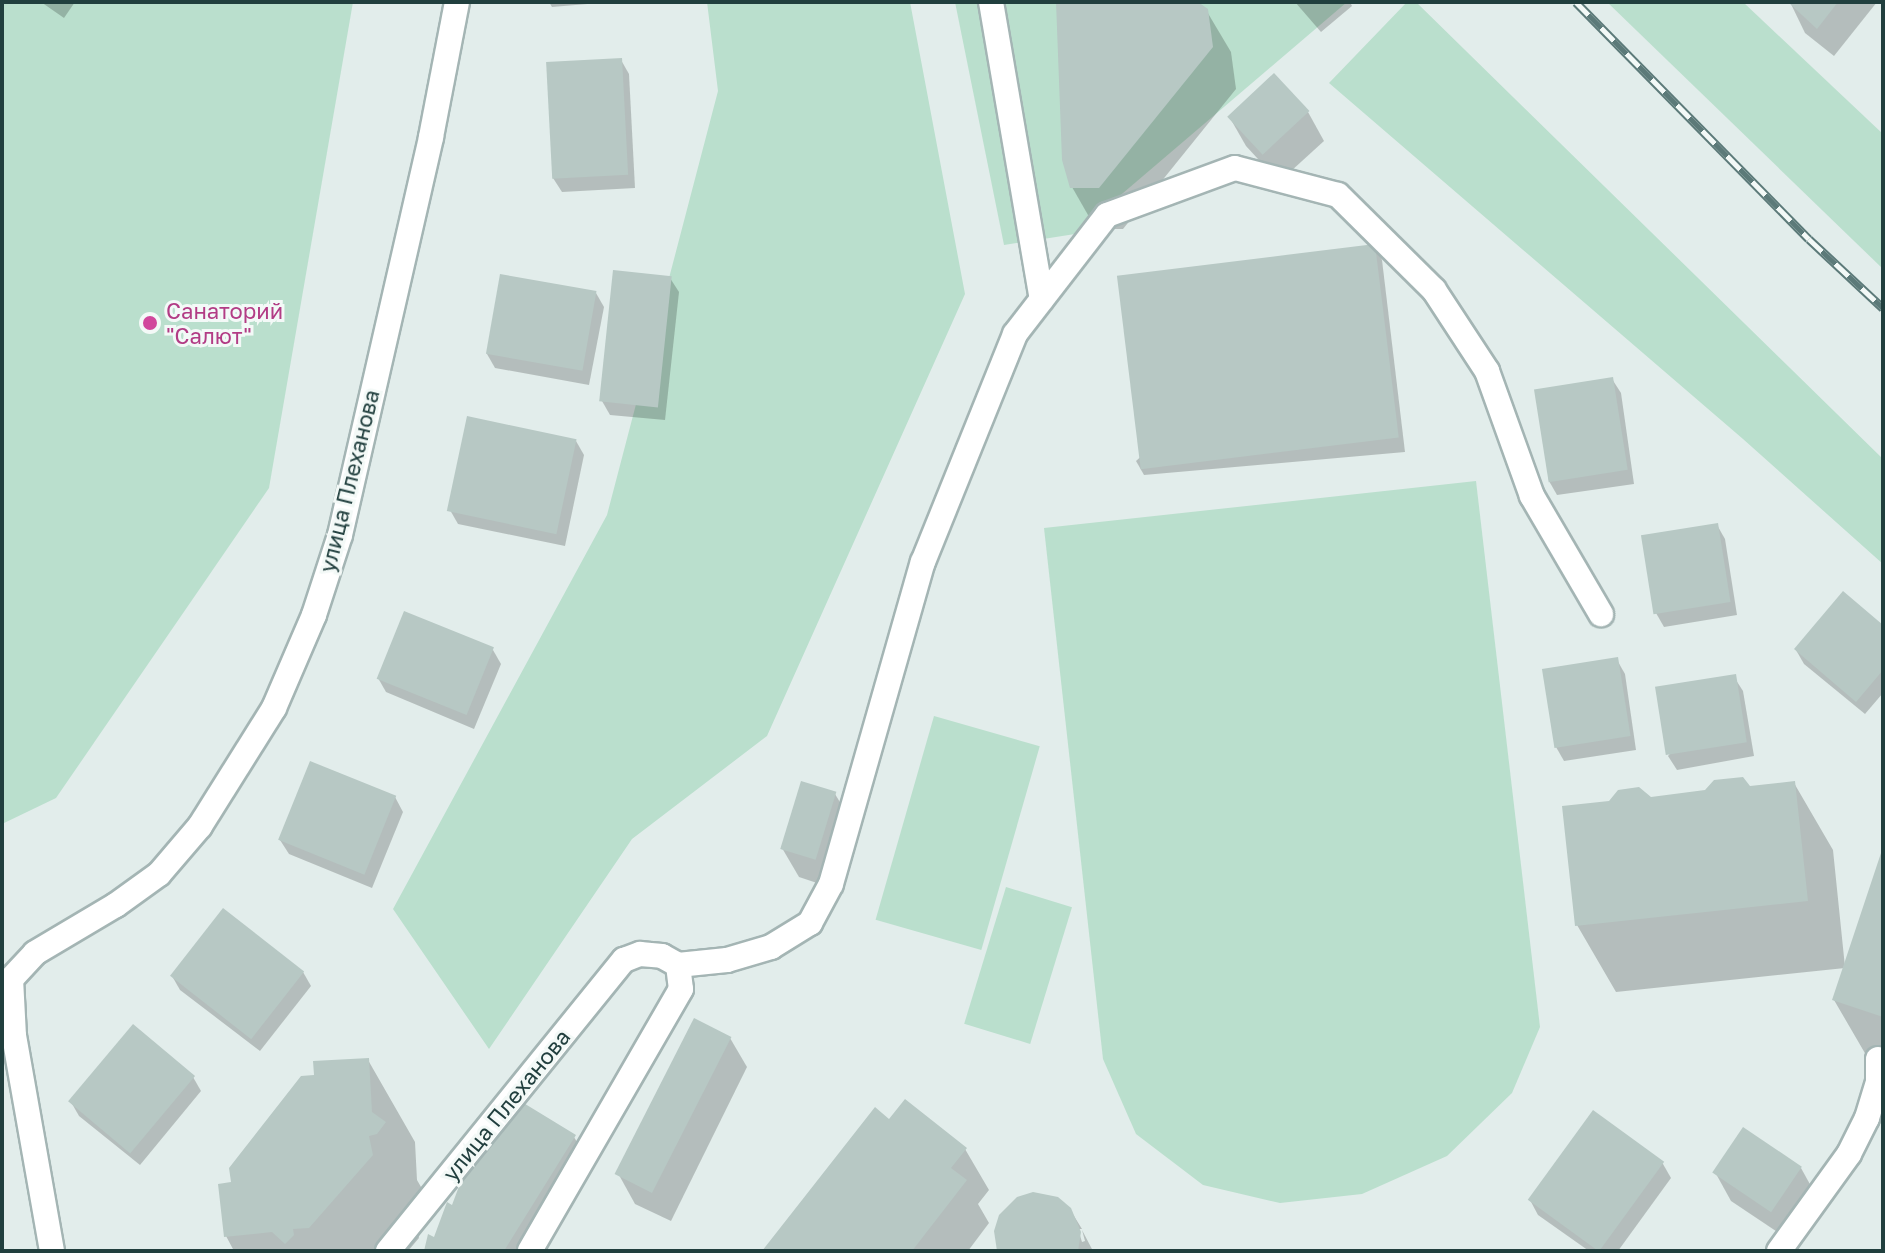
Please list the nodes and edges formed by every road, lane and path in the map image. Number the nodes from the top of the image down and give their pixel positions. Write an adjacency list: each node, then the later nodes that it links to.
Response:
1 (457, 2): 6 (street, улица Плеханова)
2 (991, 2): 3 (street)
3 (1042, 299): 4 (street); 5 (street)
4 (1601, 614)
5 (678, 965): 9 (street, улица Плеханова); 10 (street)
6 (8, 1040): 8 (street, улица Плеханова)
7 (1878, 1059): 11 (street)
8 (52, 1251)
9 (388, 1251)
10 (530, 1251)
11 (1779, 1251)

